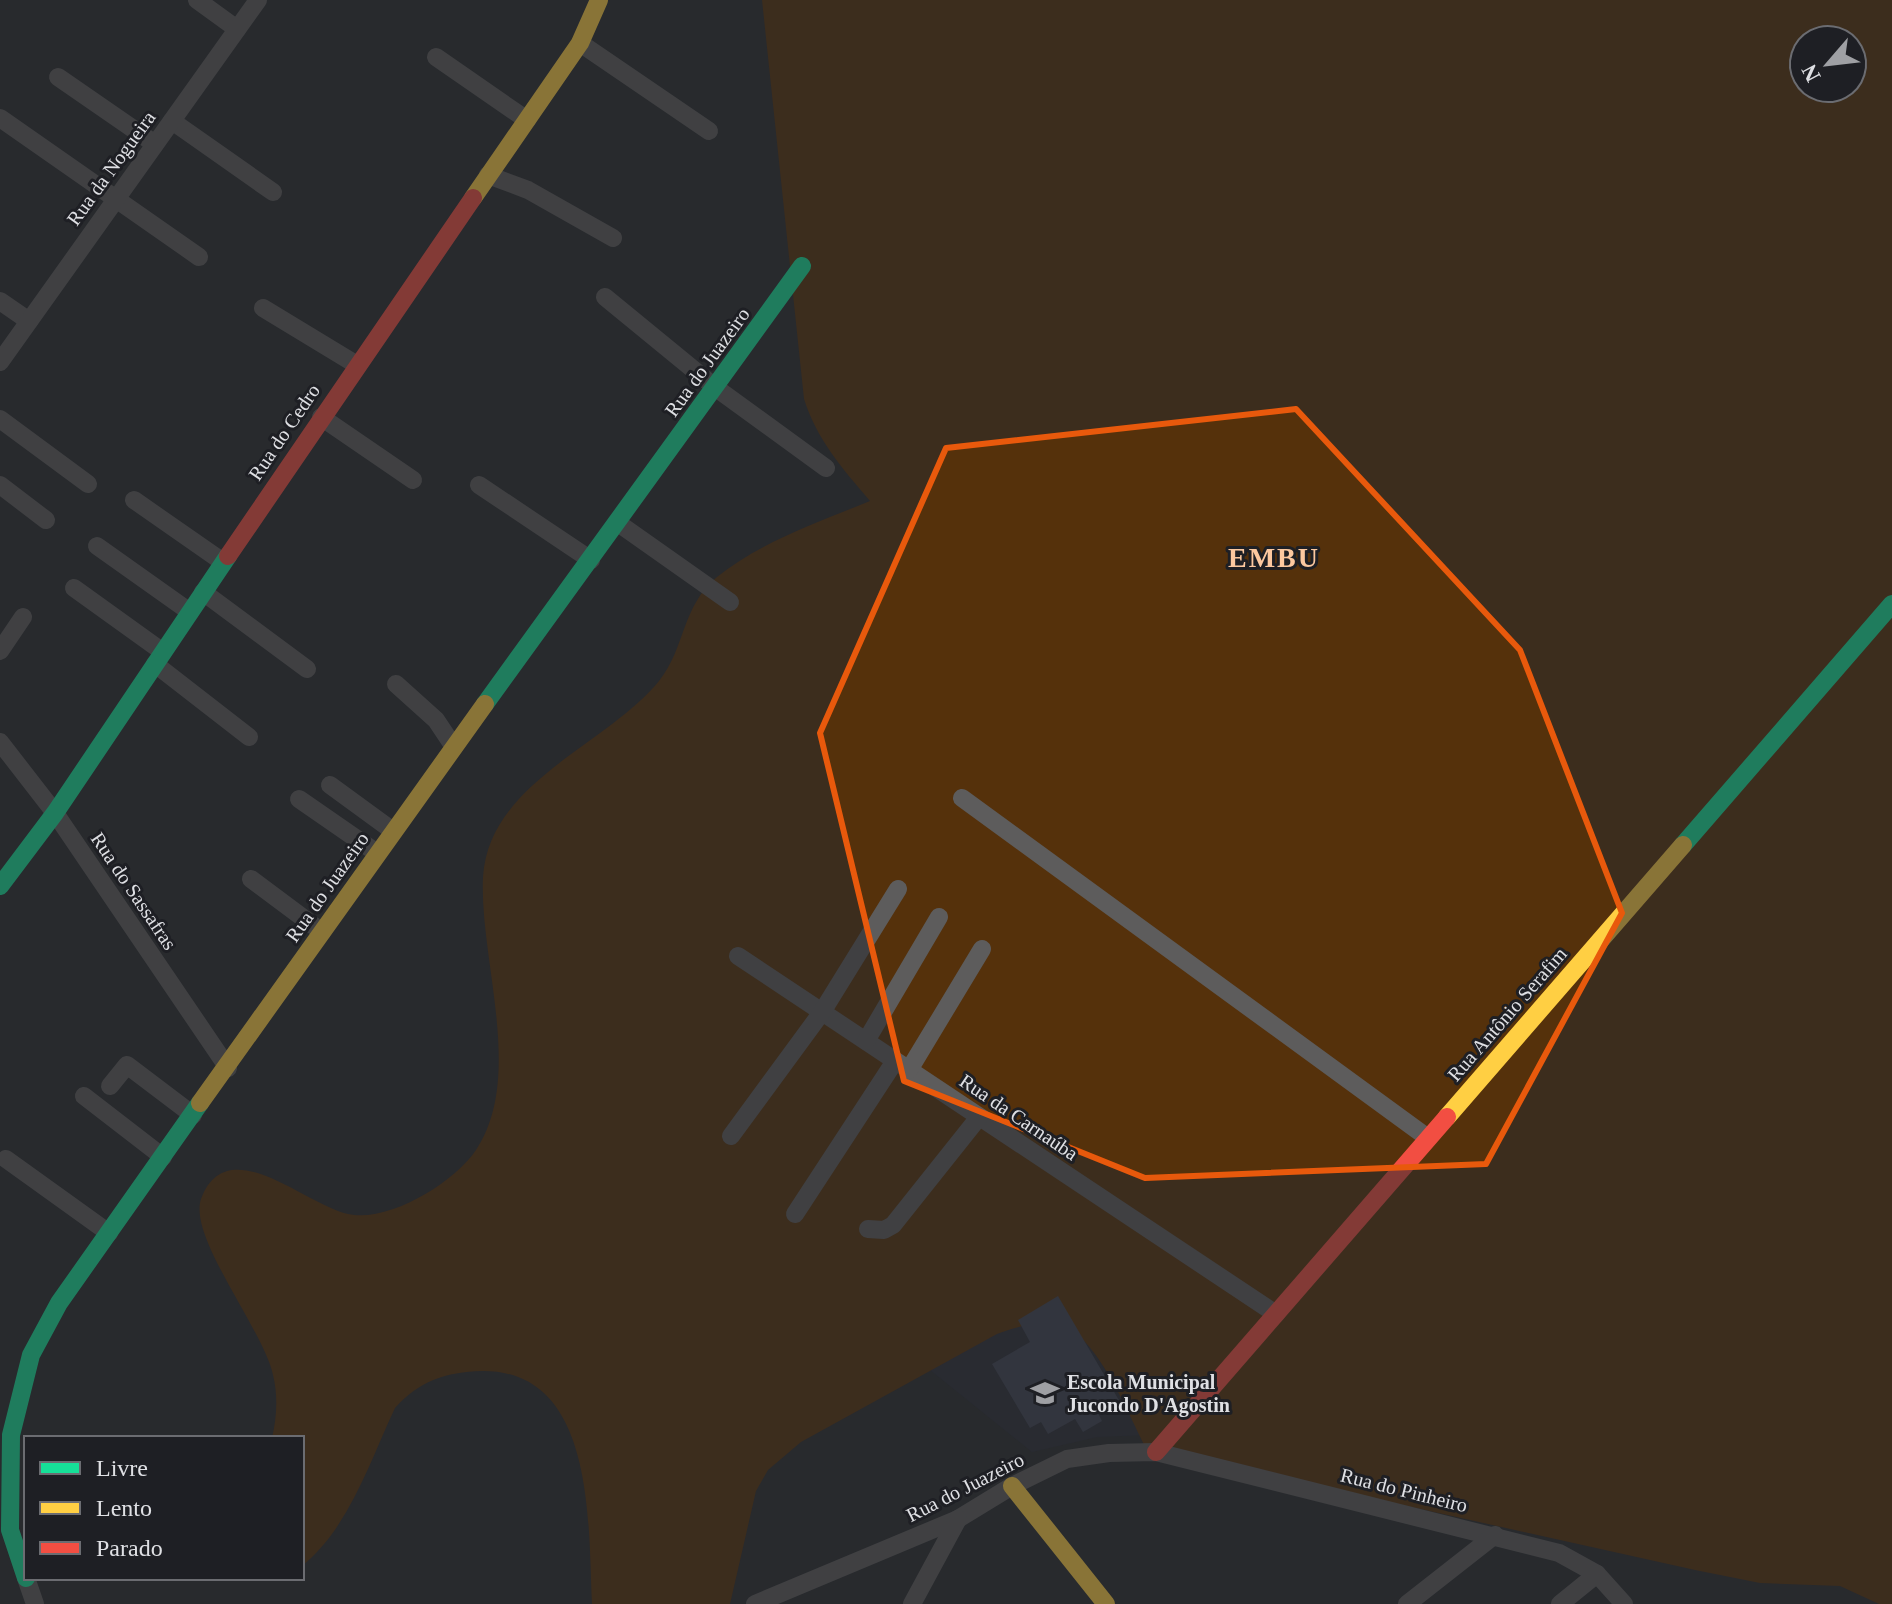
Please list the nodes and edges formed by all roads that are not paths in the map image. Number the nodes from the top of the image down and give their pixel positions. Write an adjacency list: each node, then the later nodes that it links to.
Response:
1 (197, 0): 4 (street)
2 (258, 0): 4 (street, Rua da Nogueira)
3 (599, 0): 5 (street, Rua do Cedro)
4 (237, 29): 10 (street, Rua da Nogueira)
5 (580, 43): 9 (street, Rua do Cedro); 11 (street)
6 (436, 57): 9 (street)
7 (58, 77): 12 (street)
8 (0, 118): 15 (street)
9 (527, 120): 13 (street, Rua do Cedro)
10 (172, 121): 12 (street, Rua da Nogueira); 14 (street)
11 (709, 131)
12 (155, 144): 15 (street, Rua da Nogueira)
13 (488, 175): 16 (street); 24 (street, Rua do Cedro)
14 (273, 192)
15 (117, 197): 17 (street); 22 (street, Rua da Nogueira)
16 (613, 238)
17 (199, 257)
18 (802, 266): 25 (street, Rua do Juazeiro)
19 (605, 297): 25 (street)
20 (0, 301): 22 (street)
21 (263, 308): 24 (street)
22 (29, 321): 23 (street, Rua da Nogueira)
23 (0, 362)
24 (357, 365): 26 (street, Rua do Cedro)
25 (716, 388): 28 (street); 35 (street, Rua do Juazeiro)
26 (321, 417): 29 (street); 38 (street, Rua do Cedro)
27 (0, 419): 30 (street)
28 (826, 468)
29 (413, 480)
30 (88, 484)
31 (0, 485): 34 (street)
32 (479, 485): 37 (street)
33 (134, 500): 38 (street)
34 (46, 520)
35 (618, 523): 37 (street, Rua do Juazeiro); 41 (street)
36 (97, 546): 43 (street)
37 (591, 560): 51 (street, Rua do Juazeiro)
38 (223, 562): 40 (street, Rua do Cedro)
39 (74, 588): 46 (street)
40 (203, 592): 43 (street, Rua do Cedro); 47 (street)
41 (730, 602)
42 (1892, 604): 74 (street, Rua Antônio Serafim)
43 (190, 612): 46 (street, Rua do Cedro)
44 (23, 617): 45 (street)
45 (0, 651)
46 (159, 658): 49 (street); 55 (street, Rua do Cedro)
47 (307, 669)
48 (396, 684): 51 (street)
49 (249, 737)
50 (0, 742): 55 (street, Rua do Sassafras)
51 (454, 747): 56 (street, Rua do Juazeiro)
52 (330, 785): 56 (street)
53 (962, 798): 74 (street)
54 (299, 799): 57 (street)
55 (55, 813): 59 (street, Rua do Cedro); 68 (street, Rua do Sassafras)
56 (393, 831): 57 (street, Rua do Juazeiro)
57 (377, 853): 62 (street, Rua do Juazeiro)
58 (251, 879): 62 (street)
59 (0, 886)
60 (898, 889): 65 (street)
61 (939, 917): 66 (street)
62 (322, 932): 68 (street, Rua do Juazeiro)
63 (982, 949): 67 (street)
64 (738, 956): 65 (street, Rua da Carnaúba)
65 (822, 1012): 66 (street, Rua da Carnaúba); 73 (street)
66 (866, 1041): 67 (street, Rua da Carnaúba)
67 (902, 1066): 72 (street, Rua da Carnaúba); 77 (street)
68 (228, 1068): 71 (street, Rua do Juazeiro)
69 (110, 1086): 71 (street)
70 (84, 1096): 75 (street)
71 (193, 1115): 75 (street, Rua do Juazeiro)
72 (979, 1117): 78 (street); 80 (street, Rua da Carnaúba)
73 (731, 1136)
74 (1428, 1138): 80 (street, Rua Antônio Serafim)
75 (163, 1157): 79 (street, Rua do Juazeiro)
76 (6, 1159): 79 (street)
77 (795, 1214)
78 (868, 1229)
79 (109, 1233): 85 (street, Rua do Juazeiro)
80 (1276, 1314): 81 (street, Rua Antônio Serafim)
81 (1156, 1452): 82 (street, Rua do Juazeiro); 84 (street, Rua do Pinheiro)
82 (1012, 1486): 83 (street, Rua do Juazeiro); 91 (street)
83 (958, 1519): 89 (street, Rua do Juazeiro); 90 (street)
84 (1495, 1535): 86 (street, Rua do Pinheiro); 92 (street)
85 (24, 1572)
86 (1597, 1574): 93 (street); 94 (street, Rua do Pinheiro)
87 (27, 1580): 88 (street, Rua do Juazeiro)
88 (35, 1604)
89 (755, 1604)
90 (912, 1604)
91 (1106, 1604)
92 (1407, 1604)
93 (1560, 1604)
94 (1624, 1604)

